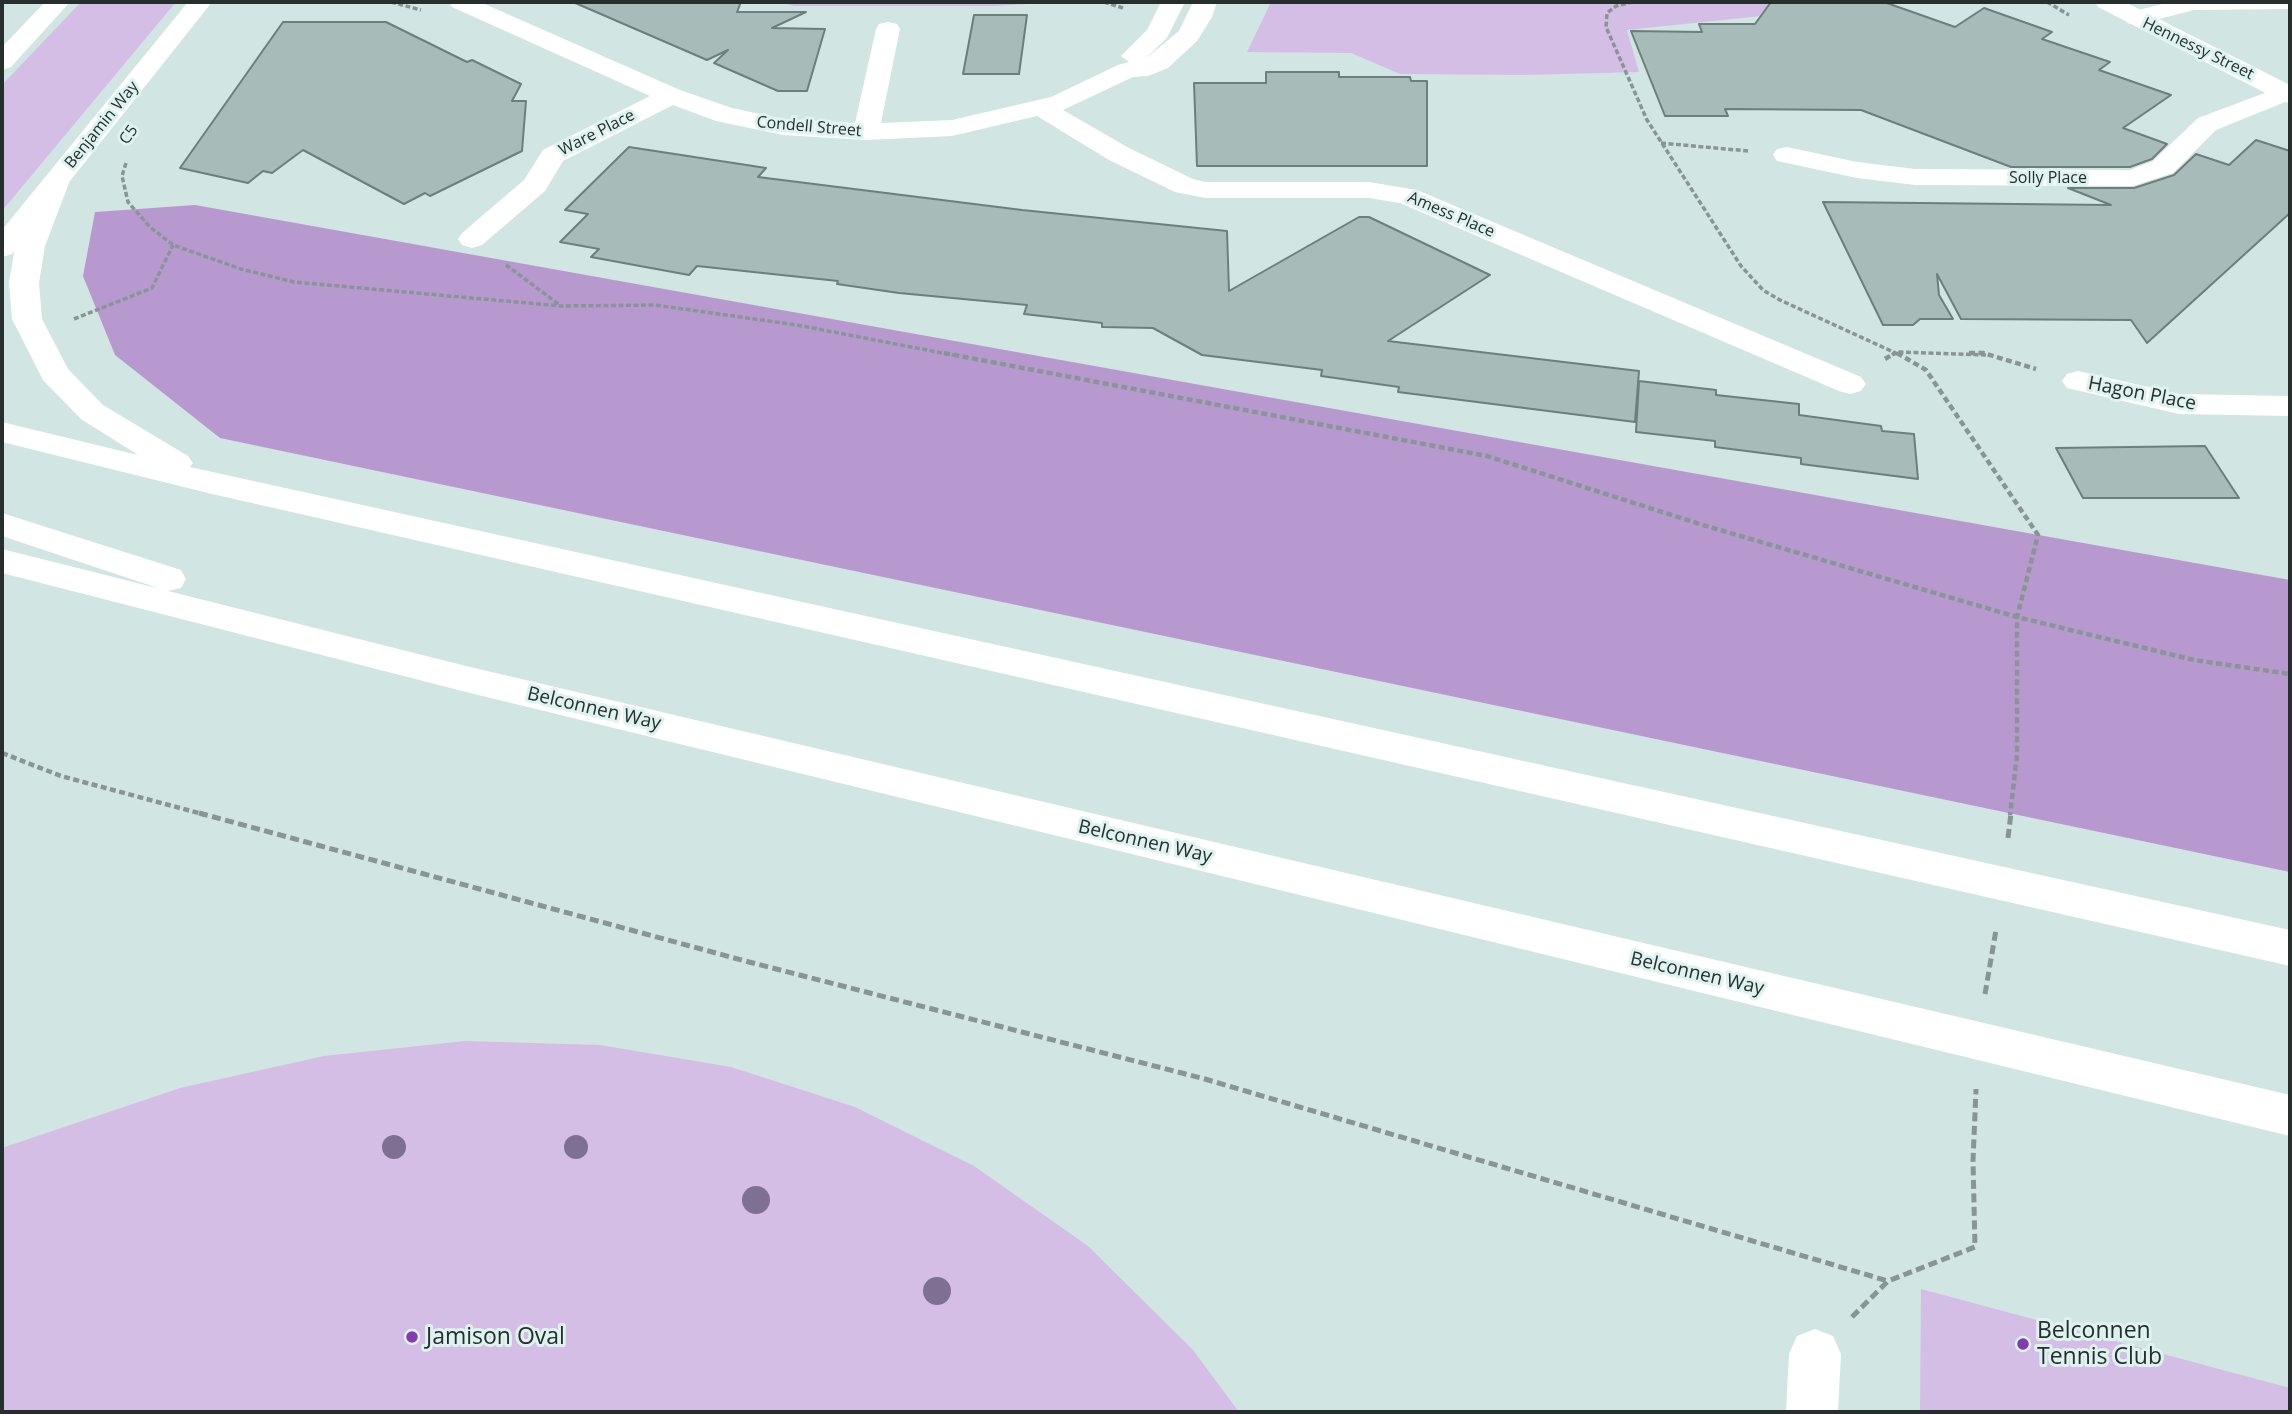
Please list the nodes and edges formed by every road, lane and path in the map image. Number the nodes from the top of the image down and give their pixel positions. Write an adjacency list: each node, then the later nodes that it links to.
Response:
1 (58, 2): 11 (main road)
2 (200, 2): 20 (main road, Benjamin Way)
3 (461, 2): 14 (main road, Condell Street)
4 (1173, 2): 12 (main road, Condell Street)
5 (1205, 2): 12 (main road, Condell Street)
6 (1633, 2): 17 (path)
7 (2107, 2): 9 (main road, Hennessy Street)
8 (2290, 2): 9 (main road)
9 (2136, 18): 13 (main road, Hennessy Street)
10 (888, 29): 16 (main road)
11 (2, 62)
12 (1127, 70): 15 (main road, Condell Street)
13 (2288, 94): 18 (main road, Solly Place)
14 (671, 96): 16 (main road, Condell Street); 21 (main road, Ware Place)
15 (1043, 109): 16 (main road, Condell Street); 28 (main road, Amess Place)
16 (866, 132)
17 (1661, 143): 18 (path); 26 (path)
18 (1787, 155)
19 (128, 157): 22 (path, C5)
20 (55, 183): 23 (main road, Benjamin Way); 31 (main road)
21 (472, 239): 25 (path)
22 (173, 244): 24 (path); 25 (path, C5)
23 (2, 248)
24 (152, 288)
25 (562, 306): 34 (path, C5)
26 (1896, 352): 27 (path); 28 (path); 34 (path)
27 (2078, 382): 29 (main road, Hagon Place)
28 (1850, 384)
29 (2290, 406)
30 (2, 432): 31 (main road)
31 (208, 482): 38 (main road)
32 (2, 524): 36 (main road)
33 (2, 561): 36 (main road, Belconnen Way)
34 (2017, 617): 35 (path, C5)
35 (2290, 674)
36 (466, 679): 39 (main road, Belconnen Way)
37 (2, 753): 40 (path)
38 (2290, 948)
39 (2290, 1116)
40 (1888, 1281)
41 (1815, 1354): 42 (main road)
42 (1812, 1412)

